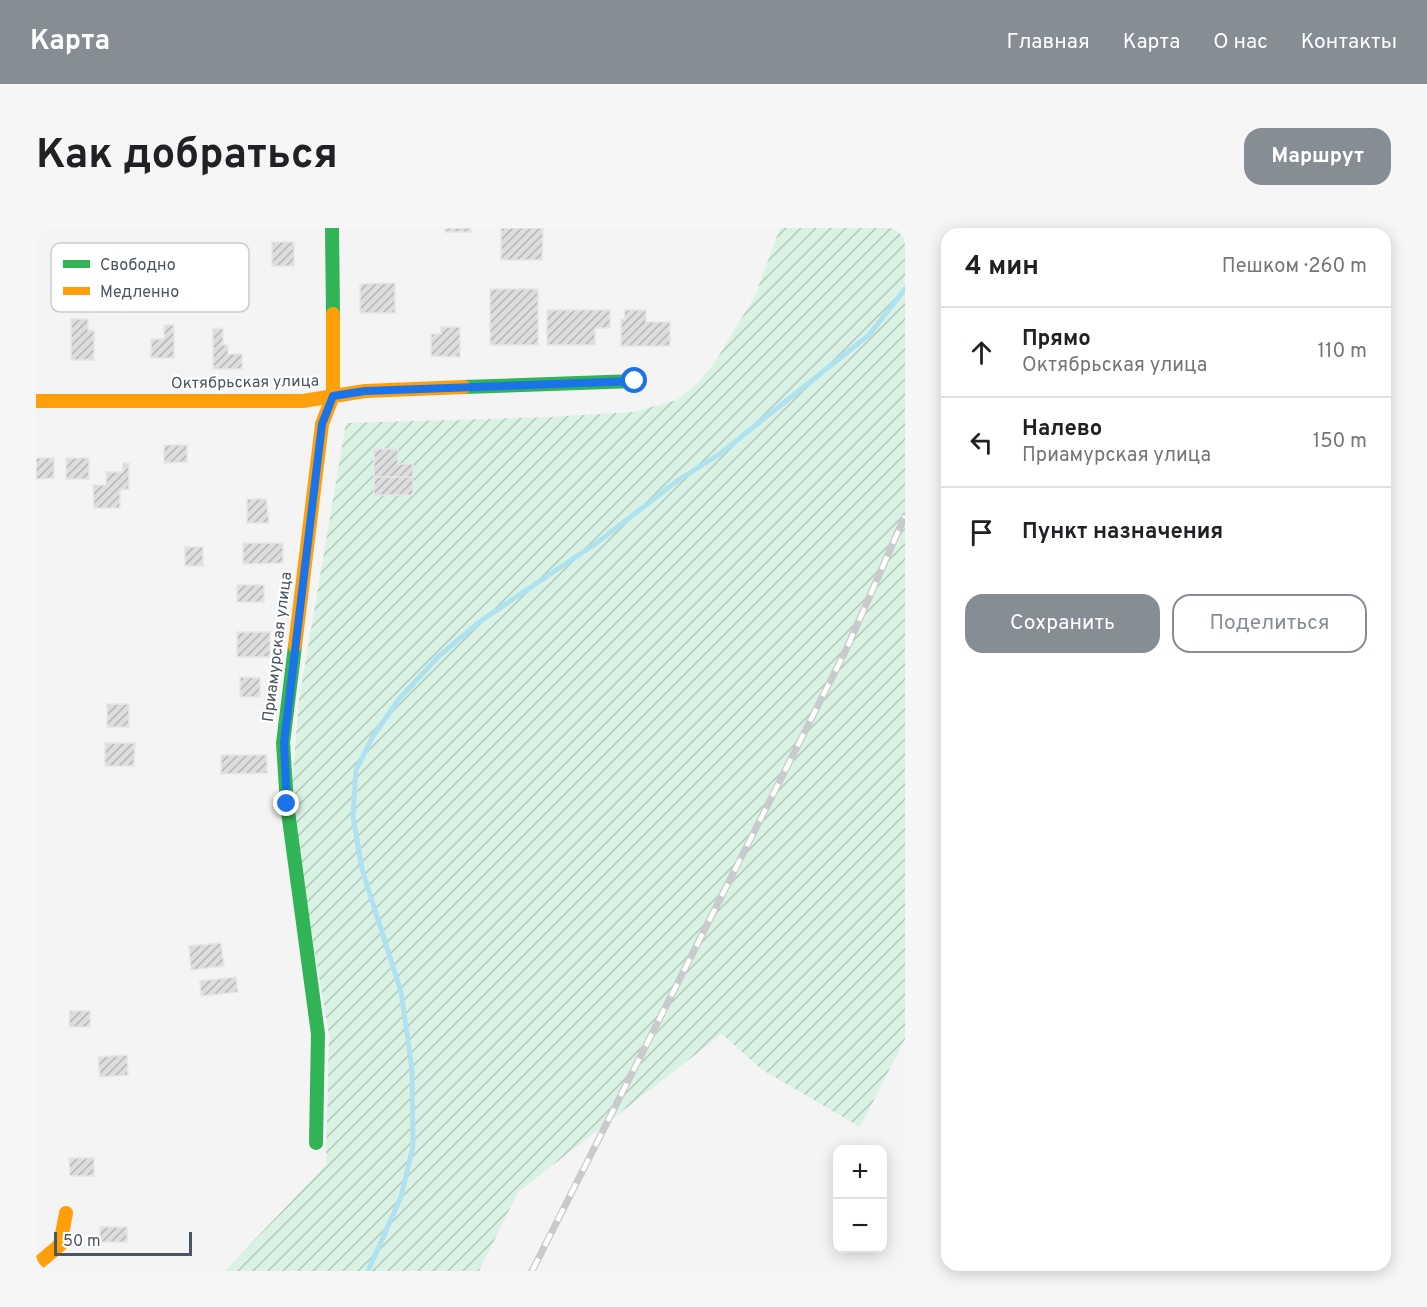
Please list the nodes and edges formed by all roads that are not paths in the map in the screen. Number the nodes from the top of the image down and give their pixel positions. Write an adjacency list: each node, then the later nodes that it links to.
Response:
1 (332, 228): 3 (street, Приамурская улица)
2 (635, 381): 3 (street, Октябрьская улица)
3 (333, 396): 4 (street, Октябрьская улица); 5 (street, Приамурская улица)
4 (36, 401)
5 (316, 1143)
6 (66, 1213): 7 (street)
7 (36, 1264)

